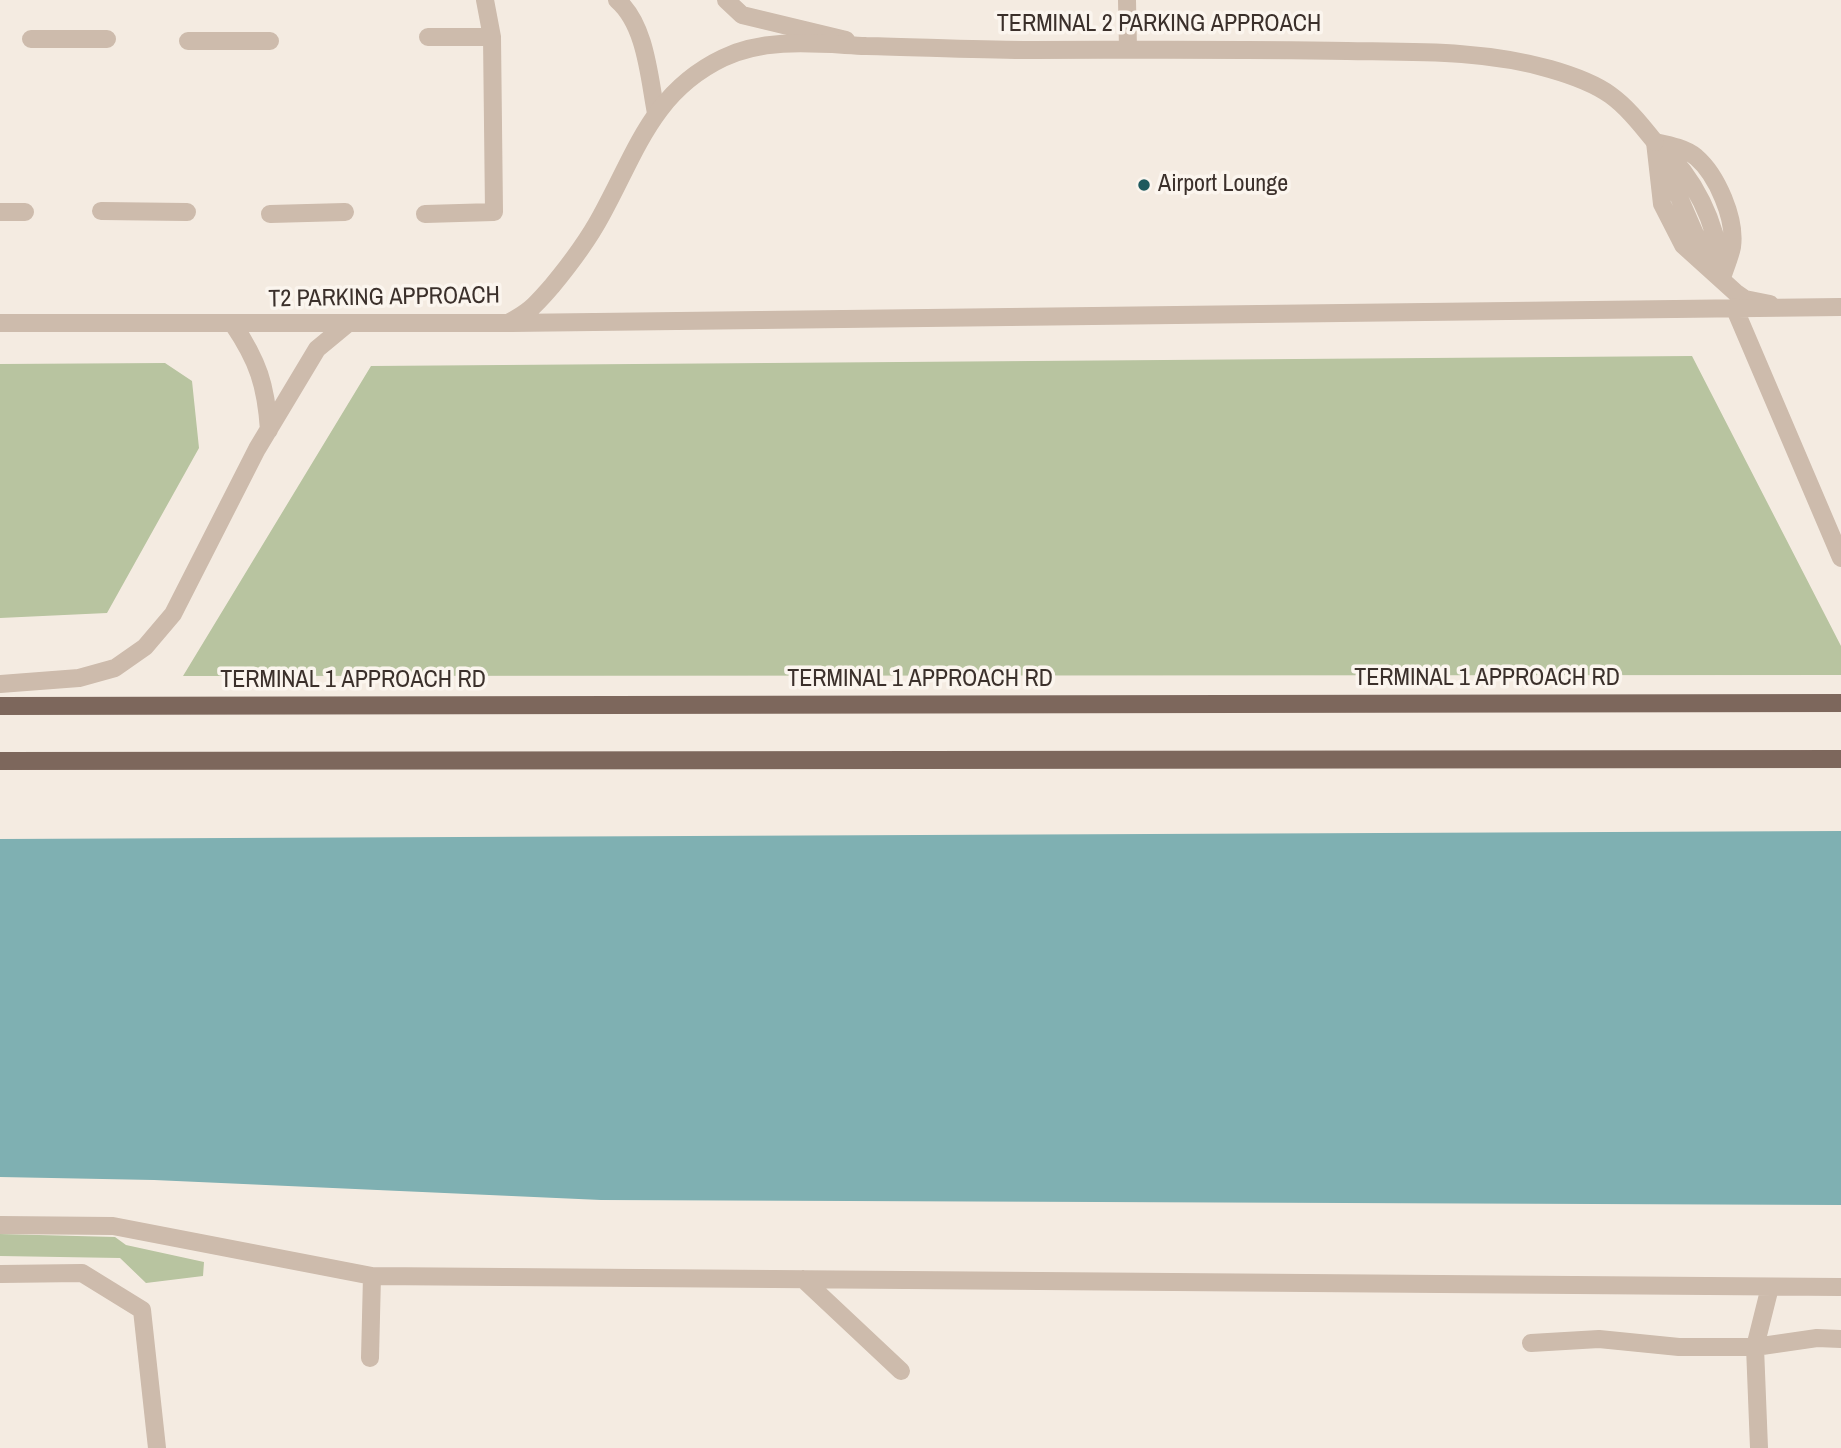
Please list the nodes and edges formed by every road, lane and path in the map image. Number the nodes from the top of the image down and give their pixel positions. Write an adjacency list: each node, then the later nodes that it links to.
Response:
1 (485, 0): 6 (street)
2 (617, 0): 13 (street)
3 (726, 0): 11 (street)
4 (1127, 0): 12 (street)
5 (428, 37): 6 (street)
6 (492, 37): 21 (street)
7 (31, 39): 8 (street)
8 (107, 39)
9 (188, 41): 10 (street)
10 (270, 41)
11 (894, 46): 12 (street, TERMINAL 2 PARKING APPROACH); 13 (street, TERMINAL 2 PARKING APPROACH)
12 (1128, 49): 14 (street, TERMINAL 2 PARKING APPROACH)
13 (656, 113): 27 (street, T2 PARKING APPROACH)
14 (1655, 142): 22 (street, TERMINAL 2 PARKING APPROACH); 22 (street)
15 (101, 211): 18 (street)
16 (0, 212): 17 (street)
17 (26, 212)
18 (187, 212)
19 (345, 212): 20 (street)
20 (271, 214)
21 (425, 214)
22 (1723, 278): 23 (street); 24 (street)
23 (1734, 307): 24 (street); 27 (street); 31 (street)
24 (1799, 307): 25 (street)
25 (1841, 307)
26 (0, 323): 28 (street, T2 PARKING APPROACH)
27 (508, 323): 29 (street, T2 PARKING APPROACH)
28 (233, 324): 29 (street, T2 PARKING APPROACH); 30 (street)
29 (346, 325): 30 (street)
30 (269, 430): 32 (street)
31 (1841, 558)
32 (0, 684)
33 (1841, 703): 34 (main road, TERMINAL 1 APPROACH RD)
34 (0, 706)
35 (1841, 759): 36 (main road)
36 (0, 761)
37 (0, 1225): 39 (street)
38 (0, 1274): 48 (street)
39 (372, 1276): 40 (street); 46 (street)
40 (803, 1279): 41 (street); 47 (street)
41 (1770, 1287): 42 (street); 45 (street)
42 (1841, 1287)
43 (1841, 1339): 45 (street)
44 (1531, 1343): 45 (street)
45 (1755, 1347): 49 (street)
46 (370, 1358)
47 (901, 1371)
48 (157, 1448)
49 (1759, 1448)

